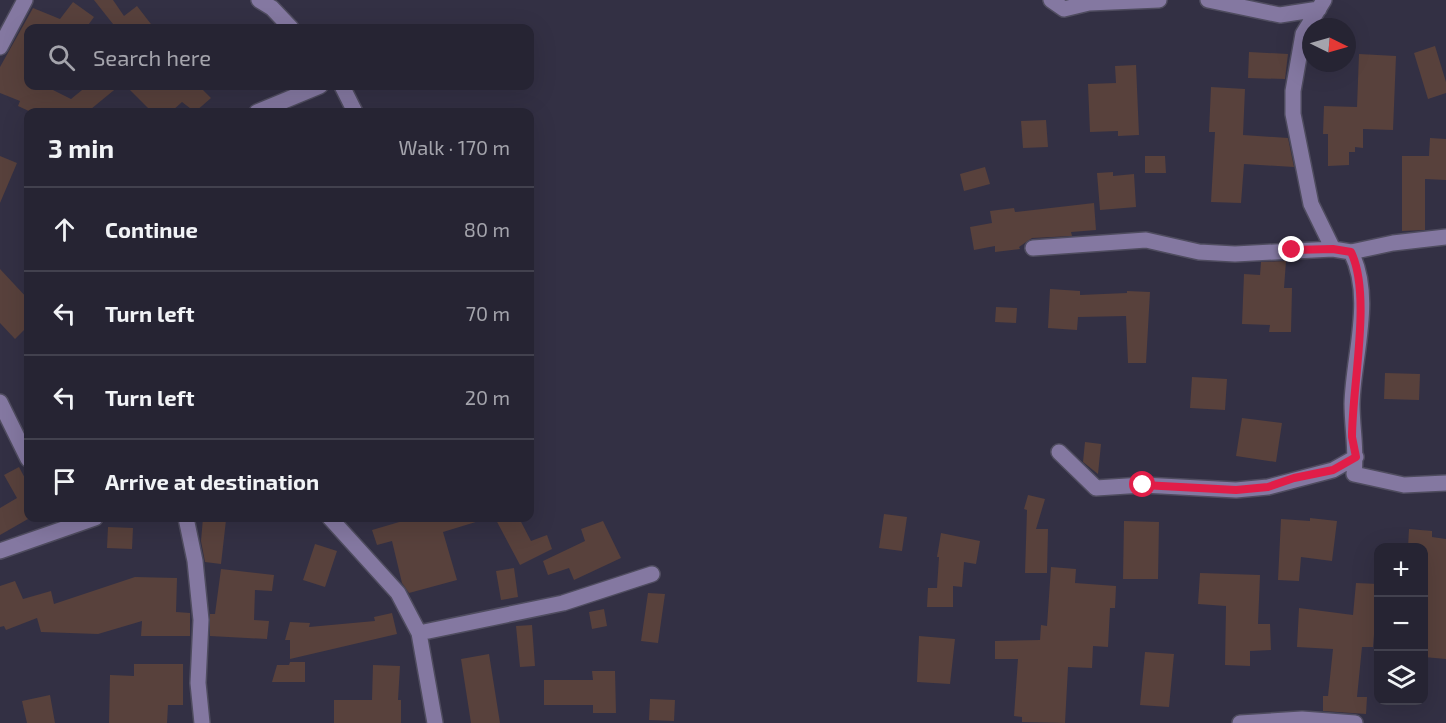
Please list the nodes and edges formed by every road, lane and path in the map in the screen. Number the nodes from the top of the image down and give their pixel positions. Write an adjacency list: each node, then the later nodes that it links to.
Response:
1 (25, 0): 12 (street)
2 (259, 0): 9 (street)
3 (1051, 0): 4 (street)
4 (1159, 0)
5 (1208, 0): 7 (street)
6 (1322, 4): 7 (street); 8 (street)
7 (1280, 15): 10 (street)
8 (1313, 18)
9 (287, 24)
10 (1302, 33)
11 (1302, 40): 19 (street)
12 (0, 47)
13 (310, 90): 15 (street)
14 (344, 90): 16 (street)
15 (267, 108)
16 (353, 108)
17 (1446, 237): 20 (street)
18 (1033, 248): 19 (street)
19 (1333, 249): 20 (street)
20 (1351, 252): 24 (street)
21 (0, 402): 22 (street)
22 (24, 451)
23 (1059, 452): 24 (street)
24 (1356, 457): 25 (street)
25 (1446, 483)
26 (187, 522): 32 (street)
27 (334, 522): 31 (street)
28 (61, 523): 29 (street)
29 (0, 551)
30 (652, 574): 31 (street)
31 (419, 633): 33 (street)
32 (202, 723)
33 (435, 723)
34 (1240, 723): 35 (street)
35 (1355, 723)

